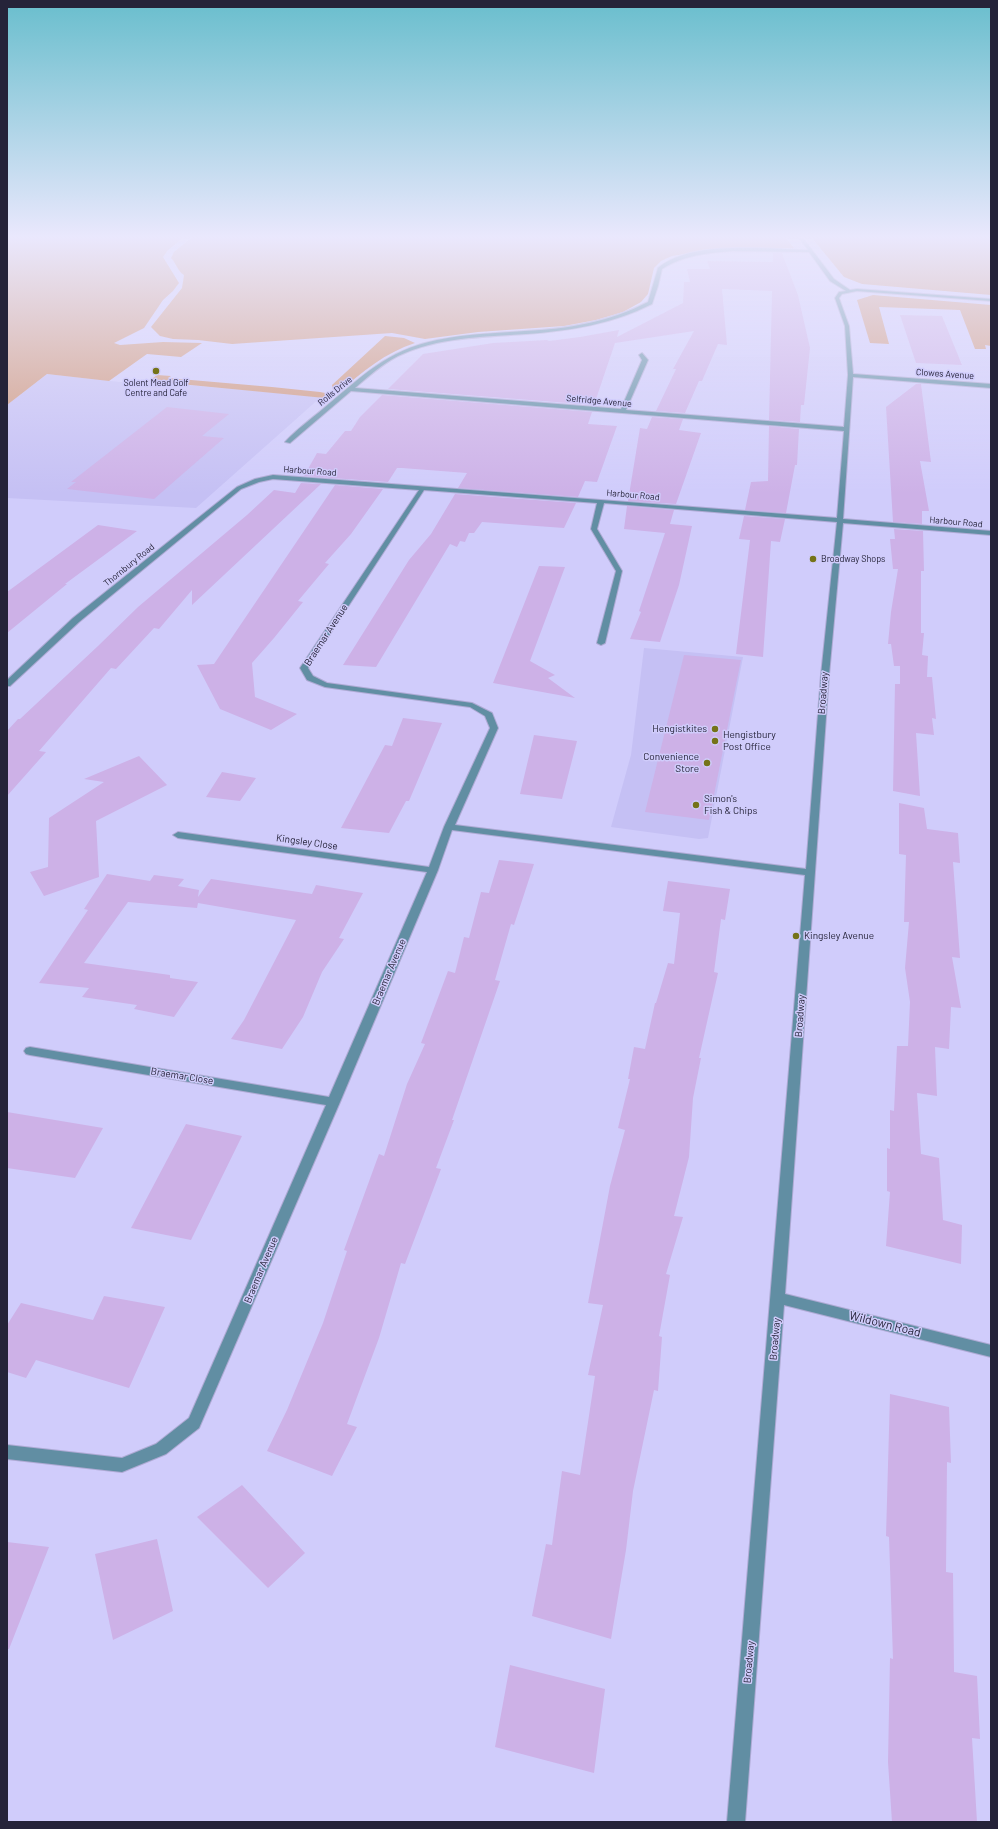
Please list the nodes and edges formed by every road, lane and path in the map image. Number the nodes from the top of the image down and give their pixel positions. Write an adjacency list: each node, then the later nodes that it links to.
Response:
1 (600, 323): 6 (street, Rolls Drive)
2 (846, 323): 4 (street, Broadway)
3 (642, 355): 7 (street)
4 (851, 376): 5 (street, Clowes Avenue); 8 (street, Broadway)
5 (991, 386)
6 (350, 389): 7 (street, Selfridge Avenue); 9 (street, Rolls Drive)
7 (622, 412): 8 (street, Selfridge Avenue)
8 (846, 429): 13 (street, Broadway)
9 (288, 442)
10 (273, 478): 11 (street, Harbour Road); 16 (street, Thornbury Road)
11 (422, 489): 12 (street, Harbour Road); 17 (street, Braemar Avenue)
12 (601, 501): 13 (street, Harbour Road); 15 (street)
13 (840, 521): 14 (street, Harbour Road); 20 (street, Broadway)
14 (991, 534)
15 (601, 643)
16 (7, 684)
17 (449, 827): 19 (street, Braemar Avenue); 20 (street)
18 (178, 835): 19 (street, Kingsley Close)
19 (433, 870): 22 (street, Braemar Avenue)
20 (810, 873): 23 (street, Broadway)
21 (30, 1051): 22 (street, Braemar Close)
22 (334, 1102): 25 (street, Braemar Avenue)
23 (778, 1298): 24 (street, Wildown Road); 26 (street, Broadway)
24 (991, 1351)
25 (7, 1452)
26 (736, 1822)

